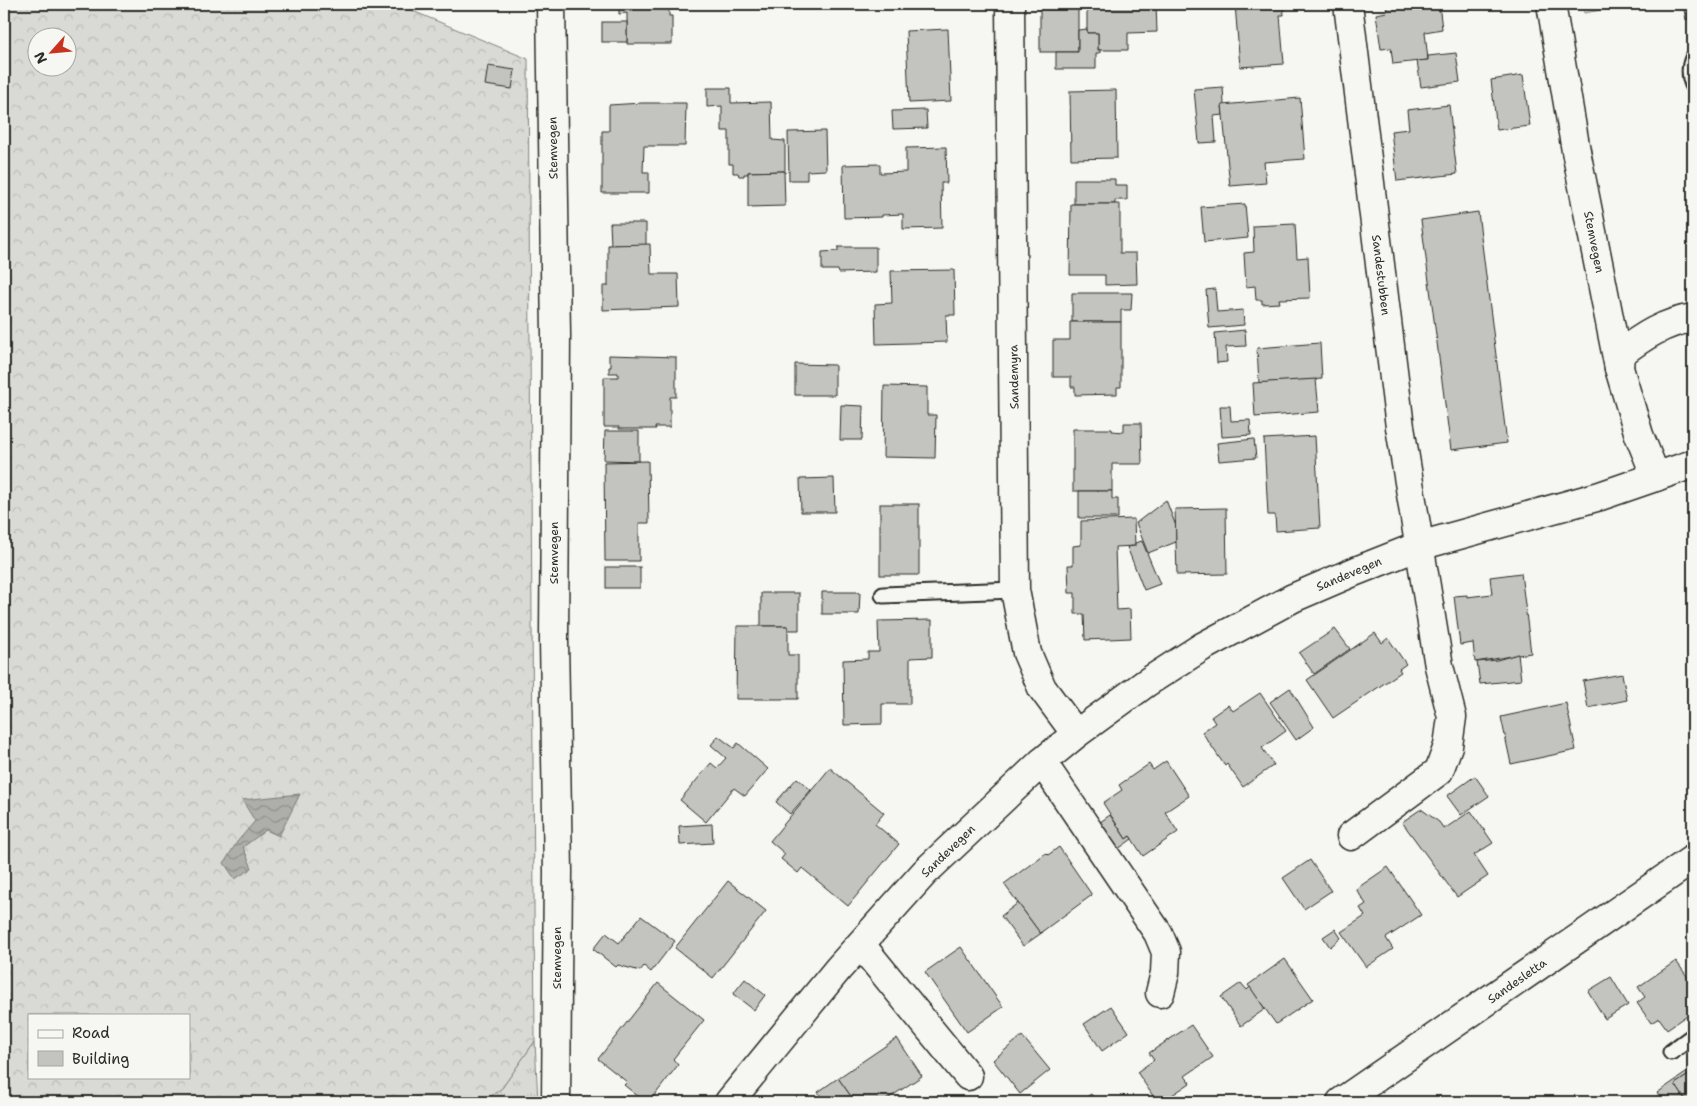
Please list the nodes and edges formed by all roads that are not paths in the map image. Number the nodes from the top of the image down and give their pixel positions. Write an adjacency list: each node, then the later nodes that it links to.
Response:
1 (551, 4): 23 (street, Stemvegen)
2 (1010, 4): 12 (street, Sandemyra)
3 (1348, 4): 11 (street, Sandestubben)
4 (1551, 4): 8 (street, Stemvegen)
5 (1693, 58): 6 (lane)
6 (1693, 85)
7 (1693, 318): 8 (street)
8 (1619, 368): 10 (street, Stemvegen)
9 (1693, 464): 10 (street, Sandevegen)
10 (1656, 476): 11 (street, Sandevegen)
11 (1419, 546): 14 (street, Sandevegen); 16 (street, Sandestubben)
12 (1015, 590): 13 (lane); 14 (street, Sandemyra)
13 (883, 595)
14 (1076, 734): 15 (street, Sandevegen)
15 (1042, 762): 18 (street, Sandevegen); 19 (street)
16 (1351, 836)
17 (1693, 860): 25 (street, Sandesletta)
18 (861, 945): 22 (street); 24 (street, Sandevegen)
19 (1160, 993)
20 (1693, 1036): 21 (lane)
21 (1671, 1052)
22 (968, 1076)
23 (556, 1102)
24 (728, 1102)
25 (1341, 1102)

